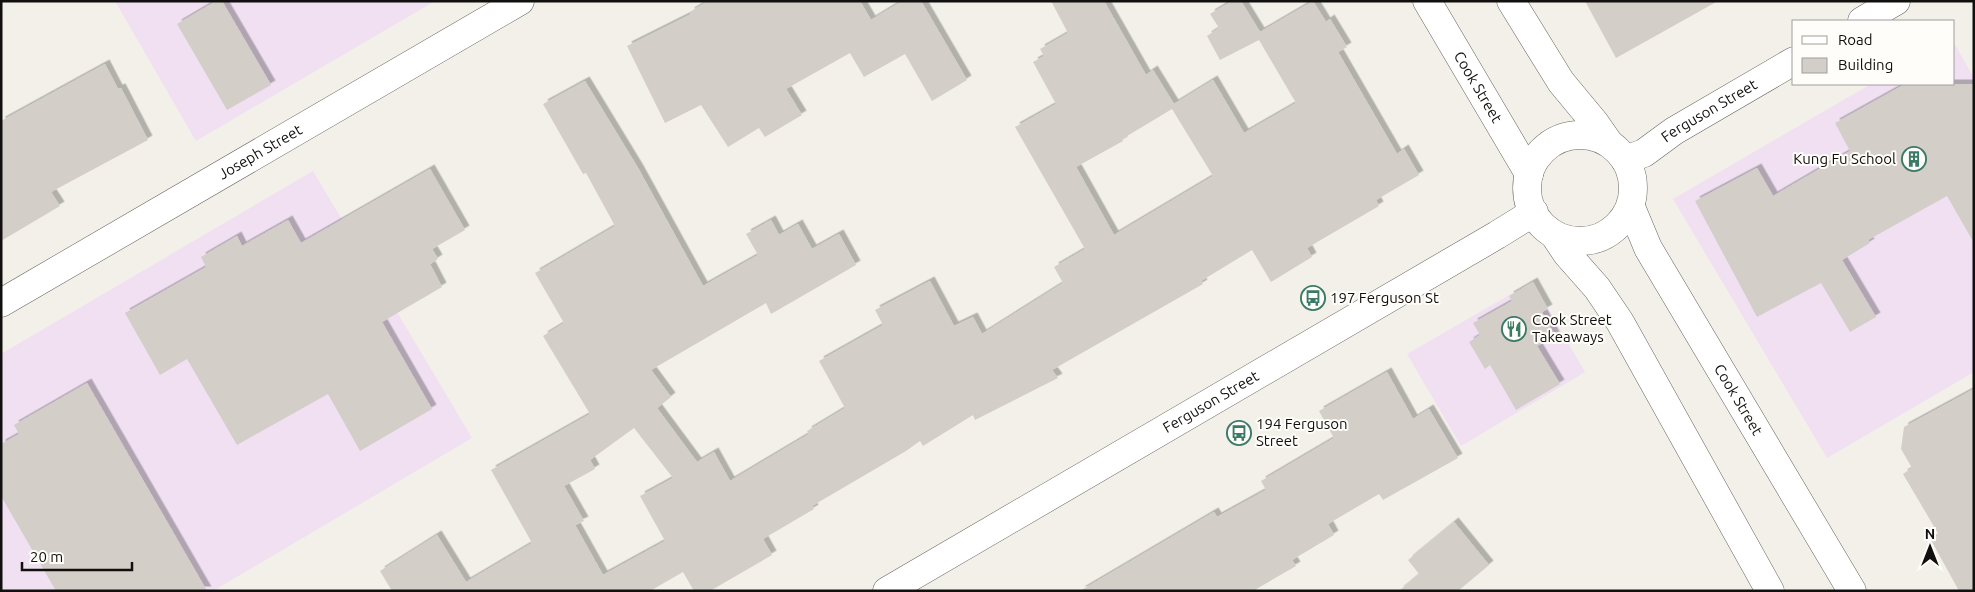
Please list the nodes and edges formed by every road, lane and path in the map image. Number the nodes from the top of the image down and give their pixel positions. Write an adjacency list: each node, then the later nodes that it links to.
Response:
1 (520, 1): 12 (street, Joseph Street)
2 (1427, 1): 8 (street, Cook Street)
3 (1511, 1): 7 (street)
4 (1896, 1): 5 (street)
5 (1864, 20)
6 (1792, 62): 7 (street, Ferguson Street)
7 (1617, 152): 8 (street); 9 (street)
8 (1529, 174): 10 (street)
9 (1631, 207): 11 (street); 15 (street, Cook Street)
10 (1534, 212): 11 (street); 13 (street, Ferguson Street)
11 (1555, 236): 14 (street)
12 (1, 303)
13 (887, 591)
14 (1770, 591)
15 (1852, 591)

